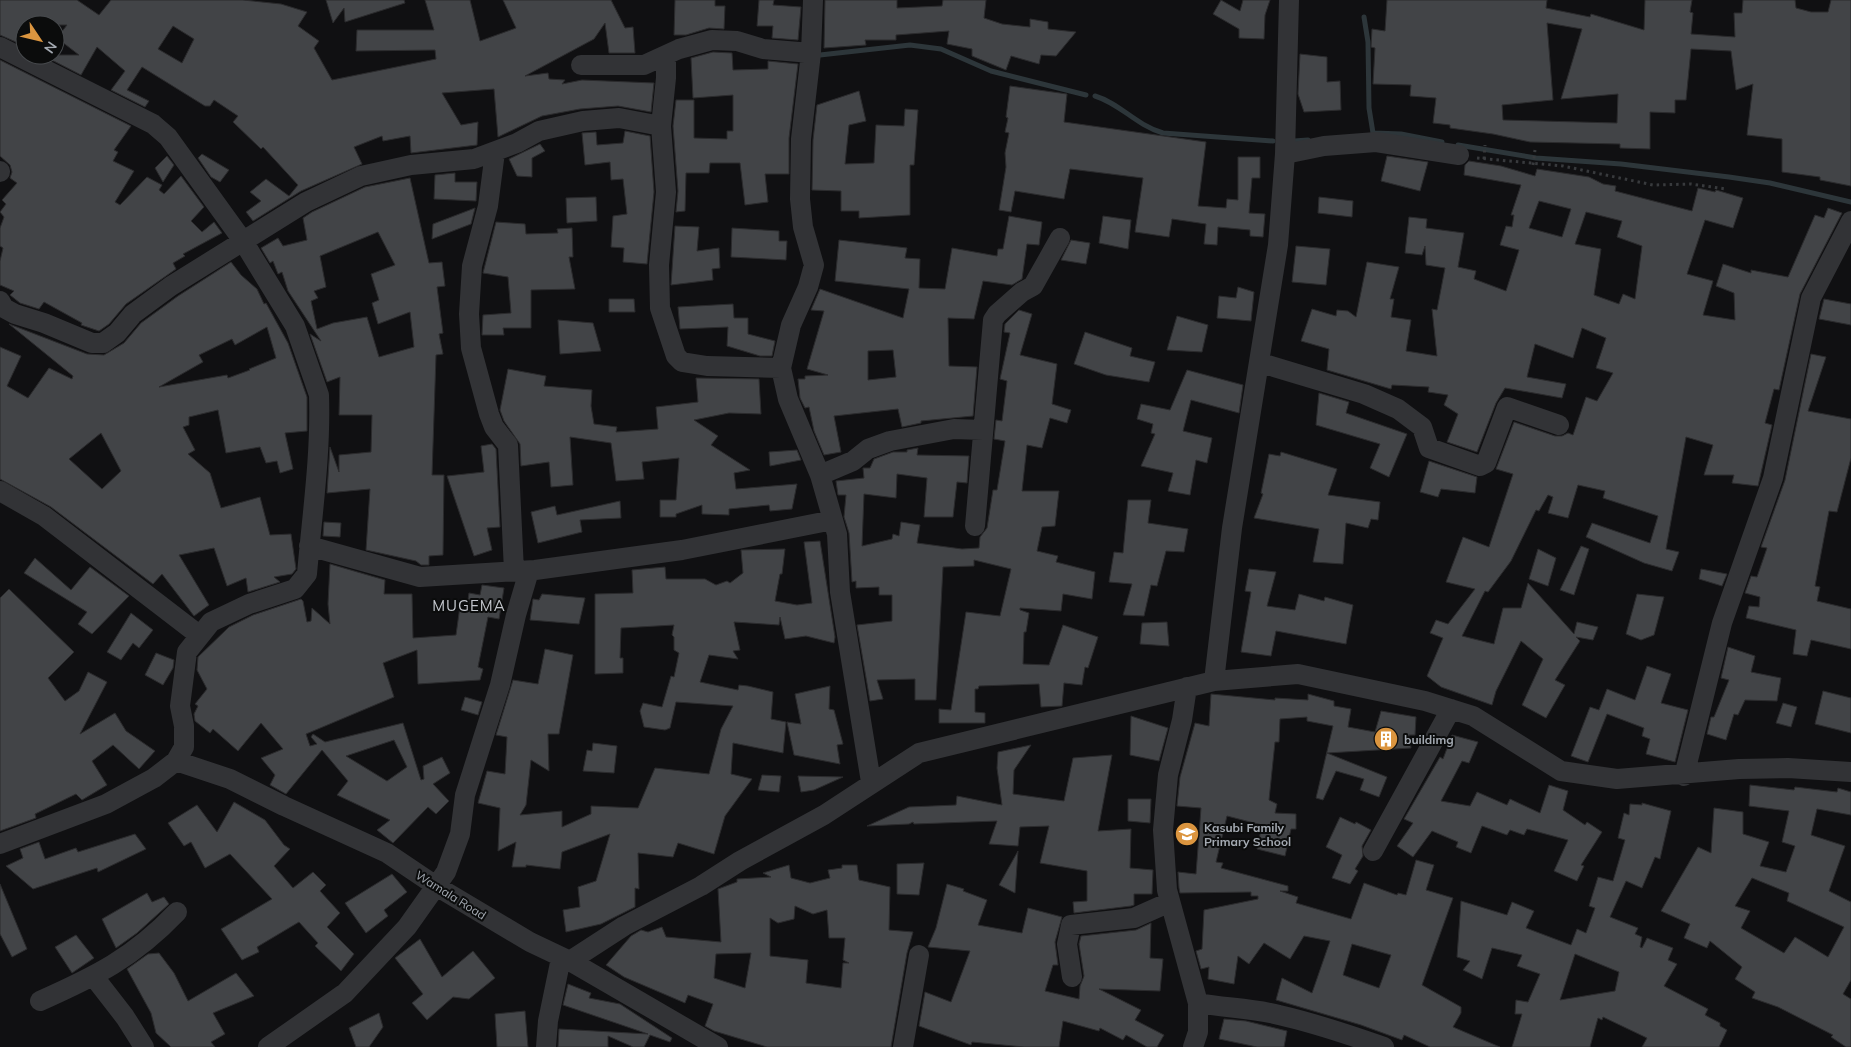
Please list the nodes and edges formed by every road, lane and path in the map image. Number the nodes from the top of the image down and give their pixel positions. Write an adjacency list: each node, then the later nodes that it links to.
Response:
1 (813, 0): 4 (street)
2 (1289, 0): 11 (street)
3 (0, 46): 18 (street)
4 (811, 53): 5 (street); 21 (street)
5 (666, 55): 6 (street); 7 (street)
6 (581, 65)
7 (661, 126): 10 (street); 21 (street)
8 (1485, 145): 13 (path)
9 (1535, 150): 14 (path)
10 (495, 152): 18 (street); 29 (street)
11 (1285, 154): 12 (street); 20 (street)
12 (1459, 155): 13 (path)
13 (1484, 160): 14 (path)
14 (1533, 165): 15 (path)
15 (1726, 189)
16 (1851, 221): 36 (street)
17 (1060, 238): 23 (street)
18 (243, 241): 19 (street); 28 (street)
19 (0, 301)
20 (1260, 363): 22 (street); 31 (street)
21 (781, 368): 24 (street)
22 (1559, 425)
23 (983, 430): 24 (street); 27 (street)
24 (820, 475): 26 (street)
25 (0, 491): 30 (street)
26 (833, 520): 29 (street); 37 (street)
27 (975, 526)
28 (310, 546): 29 (street); 30 (street)
29 (522, 571): 40 (street)
30 (199, 635): 34 (street)
31 (1214, 681): 32 (street); 33 (street)
32 (1187, 688): 37 (street); 41 (street)
33 (1451, 709): 36 (street); 39 (street)
34 (176, 761): 38 (street); 40 (street, Wamala Road)
35 (1851, 772): 36 (street)
36 (1684, 776)
37 (871, 782): 44 (street)
38 (0, 844)
39 (1373, 851)
40 (436, 886): 44 (street, Wamala Road); 50 (street)
41 (1170, 902): 46 (street); 48 (street)
42 (177, 912): 45 (street)
43 (920, 955): 53 (street)
44 (566, 960): 51 (street); 52 (street, Wamala Road)
45 (94, 977): 47 (street); 49 (street)
46 (1072, 977)
47 (40, 1001)
48 (1198, 1003): 54 (street); 55 (street)
49 (144, 1047)
50 (268, 1047)
51 (546, 1047)
52 (718, 1047)
53 (903, 1047)
54 (1193, 1047)
55 (1384, 1047)

